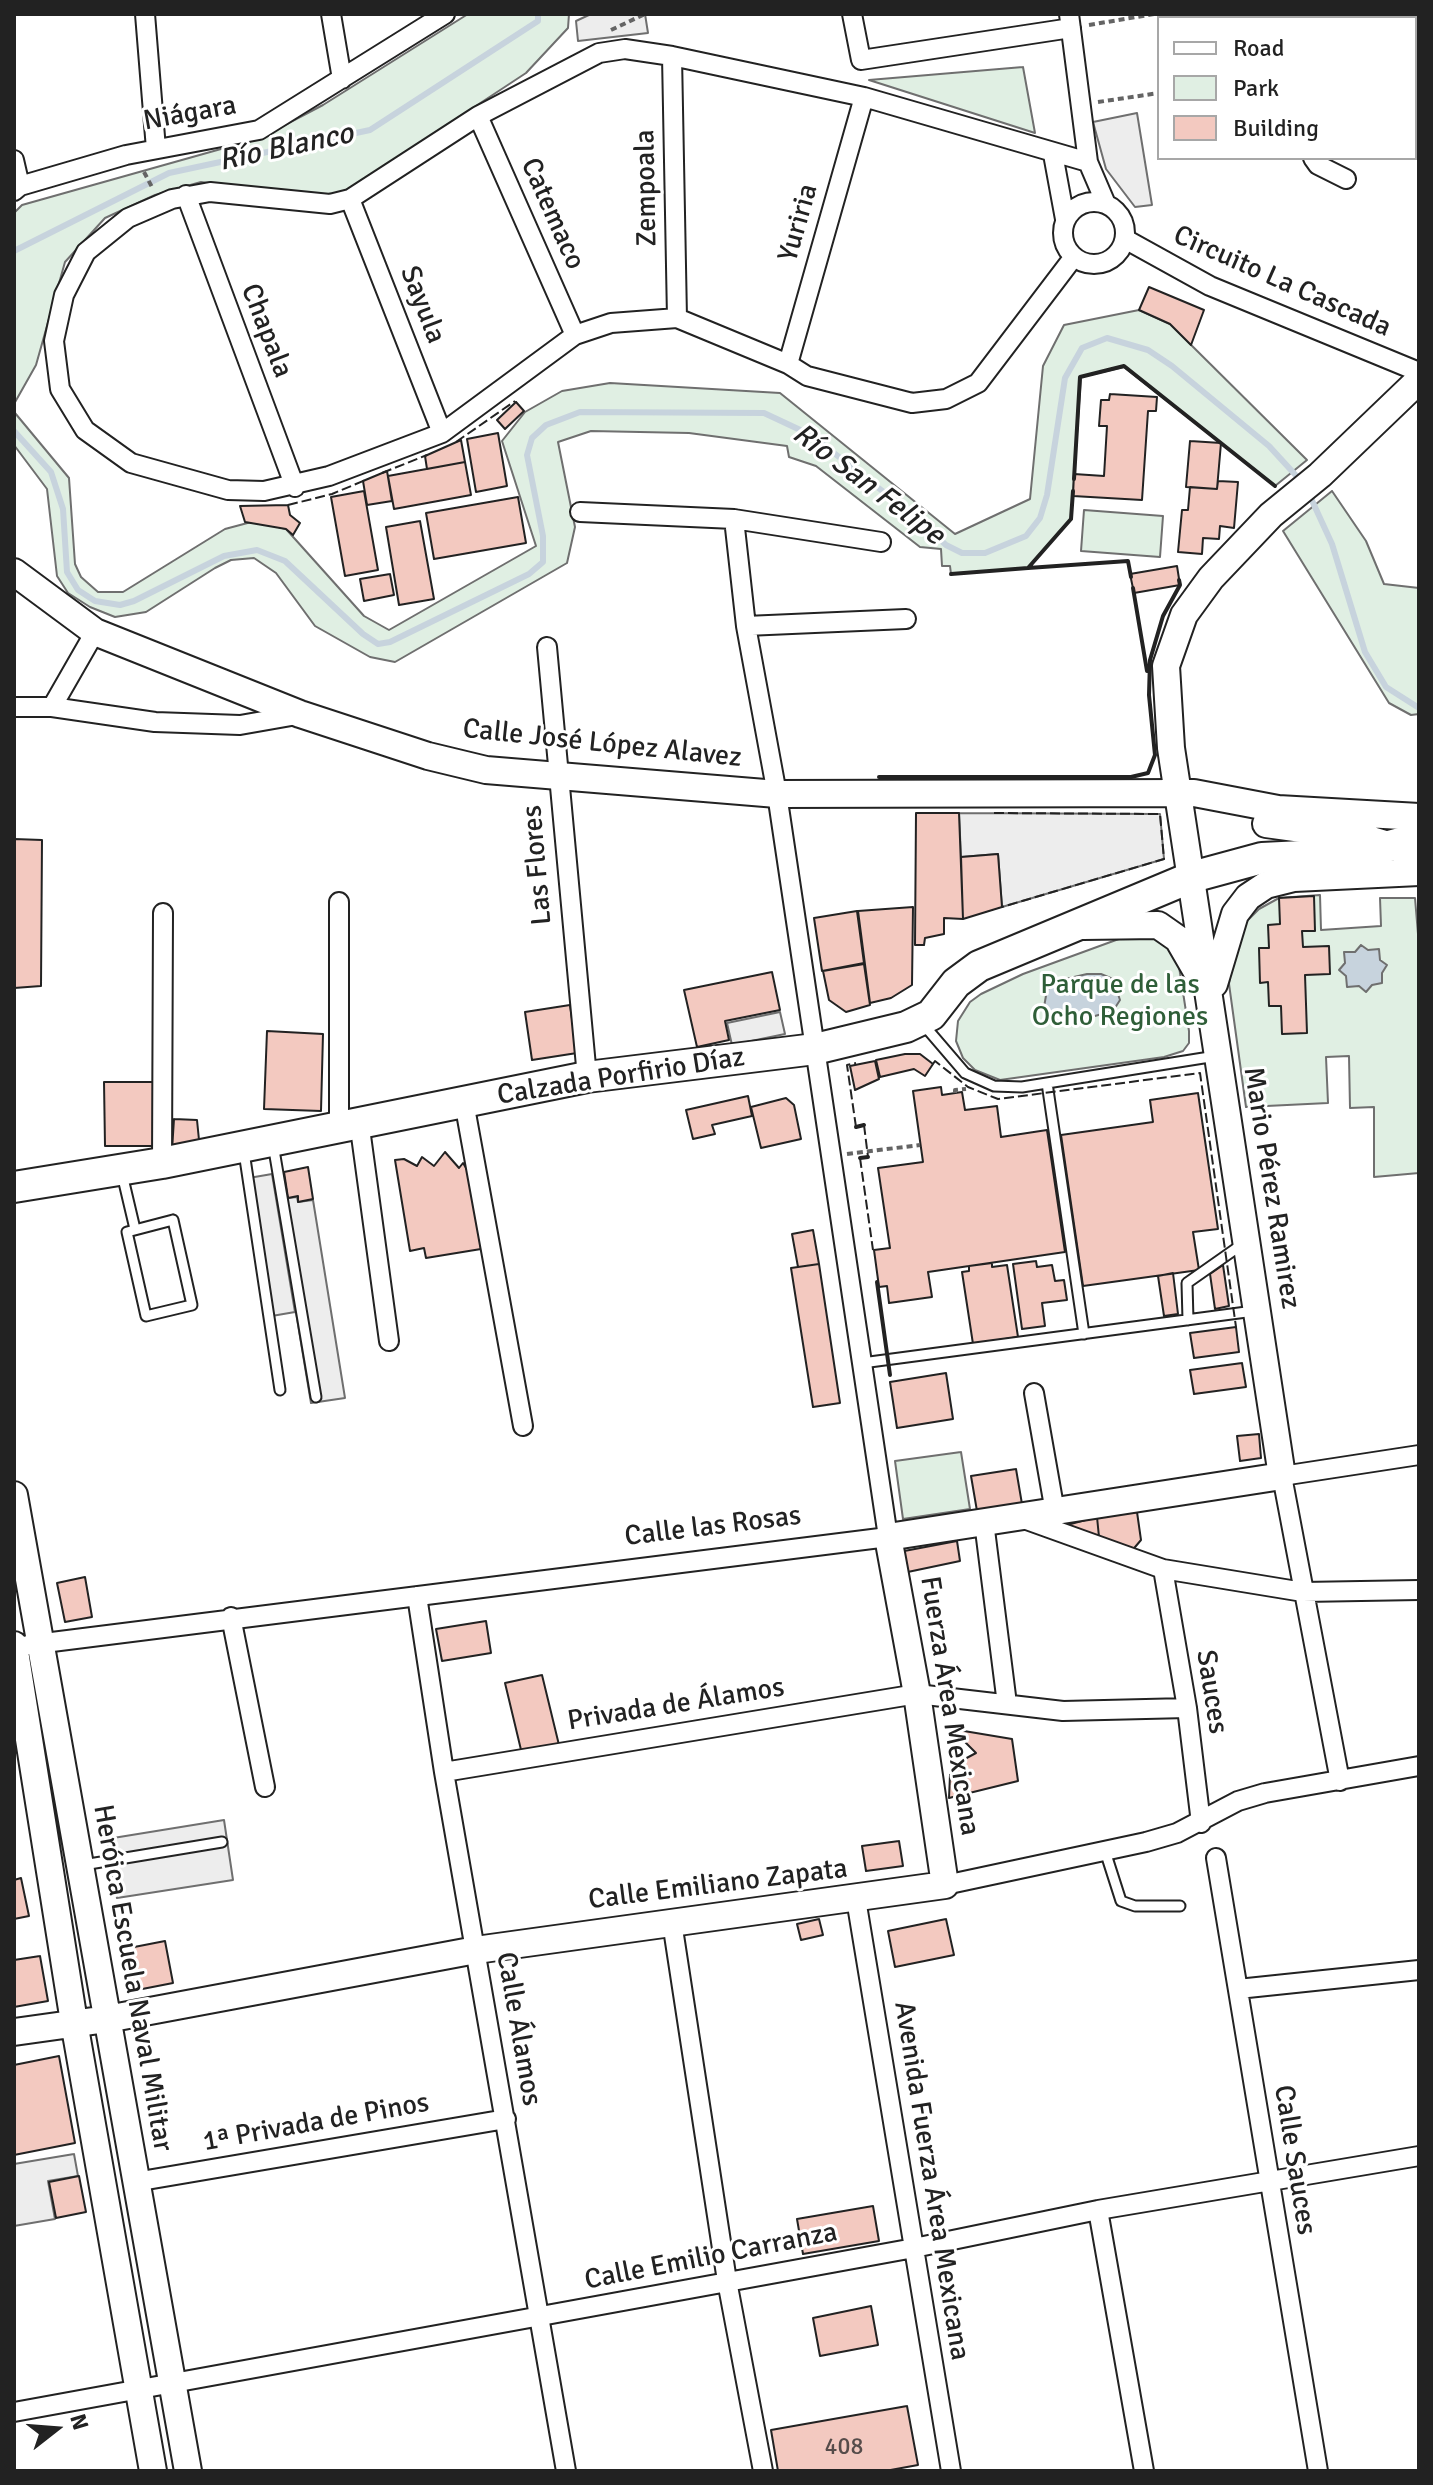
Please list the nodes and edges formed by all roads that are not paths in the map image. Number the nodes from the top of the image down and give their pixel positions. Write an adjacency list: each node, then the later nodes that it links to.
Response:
1 (145, 14): 10 (street)
2 (331, 14): 7 (street)
3 (445, 14): 7 (street, Niágara)
4 (852, 14): 5 (street)
5 (1070, 21): 14 (street)
6 (672, 56): 8 (street); 9 (street); 23 (street, Zempoala)
7 (342, 79): 10 (street, Niágara)
8 (864, 97): 11 (street); 25 (street, Yuriria)
9 (478, 116): 18 (street); 24 (street, Catemaco)
10 (156, 149): 16 (street, Niágara)
11 (1053, 154): 14 (street); 20 (street)
12 (14, 160): 16 (street)
13 (1314, 160): 15 (street)
14 (1088, 162): 19 (street)
15 (1346, 179)
16 (17, 188)
17 (186, 195): 18 (street); 29 (street, Chapala); 29 (street)
18 (350, 199): 28 (street, Sayula)
19 (1106, 204): 20 (street); 21 (street)
20 (1065, 219): 22 (street)
21 (1125, 239): 22 (street); 26 (street, Circuito La Cascada)
22 (1073, 258): 25 (street)
23 (677, 318): 24 (street); 25 (street)
24 (575, 335): 28 (street)
25 (788, 364)
26 (1419, 372)
27 (1419, 380): 42 (street, Mario Pérez Ramirez)
28 (442, 433): 29 (street)
29 (295, 487)
30 (580, 512): 31 (street)
31 (734, 519): 32 (street); 35 (street)
32 (881, 542)
33 (14, 572): 36 (street, Calle José López Alavez)
34 (906, 619): 35 (street)
35 (746, 626): 43 (street)
36 (95, 632): 39 (street); 40 (street, Calle José López Alavez)
37 (547, 647): 41 (street, Las Flores)
38 (14, 707): 39 (street)
39 (52, 707): 40 (street)
40 (300, 714): 41 (street, Calle José López Alavez)
41 (558, 778): 43 (street, Calle José López Alavez); 55 (street, Las Flores)
42 (1178, 793): 43 (street, Calle José López Alavez); 44 (street, Calle José López Alavez); 45 (street); 47 (street, Mario Pérez Ramirez)
43 (777, 794): 53 (street)
44 (1419, 817)
45 (1410, 846): 47 (main road)
46 (1419, 872): 51 (street)
47 (1192, 877): 50 (main road); 51 (street, Mario Pérez Ramirez)
48 (339, 902): 58 (street)
49 (163, 913): 60 (street)
50 (1072, 926): 51 (street); 52 (main road)
51 (1210, 999): 54 (street, Mario Pérez Ramirez)
52 (921, 1022): 53 (main road, Calzada Porfirio Díaz); 56 (lane)
53 (815, 1049): 55 (main road, Calzada Porfirio Díaz); 69 (street)
54 (1219, 1056): 56 (lane); 64 (street, Mario Pérez Ramirez)
55 (587, 1077): 57 (main road, Calzada Porfirio Díaz)
56 (1047, 1083): 67 (lane)
57 (464, 1102): 58 (main road, Calzada Porfirio Díaz); 73 (street)
58 (349, 1123): 59 (main road, Calzada Porfirio Díaz); 68 (street)
59 (258, 1143): 60 (main road, Calzada Porfirio Díaz); 70 (lane); 72 (lane)
60 (162, 1163): 61 (main road, Calzada Porfirio Díaz)
61 (121, 1170): 62 (main road, Calzada Porfirio Díaz); 63 (lane)
62 (14, 1187)
63 (135, 1229): 63 (lane)
64 (1247, 1241): 65 (street, Mario Pérez Ramirez); 66 (lane)
65 (1257, 1311): 66 (lane); 75 (street, Mario Pérez Ramirez)
66 (1188, 1320): 67 (lane)
67 (1084, 1334): 69 (lane)
68 (389, 1341)
69 (862, 1363): 80 (street)
70 (280, 1390)
71 (1034, 1393): 77 (street)
72 (316, 1397)
73 (523, 1426)
74 (1419, 1455): 75 (street, Calle las Rosas)
75 (1282, 1476): 77 (street, Calle las Rosas); 83 (street, Mario Pérez Ramirez)
76 (14, 1495): 86 (street, Heróica Escuela Naval Militar)
77 (1055, 1512): 78 (street, Calle las Rosas)
78 (1018, 1517): 79 (street, Calle las Rosas); 81 (street)
79 (984, 1522): 80 (street, Calle las Rosas); 88 (street)
80 (888, 1537): 84 (street, Calle las Rosas); 87 (street, Fuerza Área Mexicana)
81 (1163, 1569): 83 (street); 89 (street, Sauces)
82 (1419, 1590): 83 (street)
83 (1303, 1592): 92 (street, Mario Pérez Ramirez)
84 (417, 1596): 85 (street, Calle las Rosas); 91 (street, Calle Álamos)
85 (231, 1617): 86 (street, Calle las Rosas); 93 (street)
86 (21, 1646): 98 (street, Heróica Escuela Naval Militar); 107 (street, Heróica Escuela Naval Militar)
87 (917, 1694): 88 (street, Privada de Álamos); 91 (street, Privada de Álamos); 99 (street, Fuerza Área Mexicana)
88 (1007, 1704): 89 (street, Privada de Álamos)
89 (1187, 1708): 94 (street, Sauces)
90 (1419, 1766): 92 (street, Calle Emiliano Zapata)
91 (444, 1772): 103 (street, Calle Álamos)
92 (1340, 1781): 94 (street, Calle Emiliano Zapata)
93 (265, 1787)
94 (1201, 1823): 96 (street, Calle Emiliano Zapata)
95 (222, 1842): 98 (lane)
96 (1105, 1851): 99 (street, Calle Emiliano Zapata); 101 (lane)
97 (1216, 1858): 105 (street, Calle Sauces)
98 (80, 1865): 106 (street, Heróica Escuela Naval Militar)
99 (945, 1885): 100 (street, Calle Emiliano Zapata)
100 (856, 1899): 102 (street, Calle Emiliano Zapata); 114 (street, Avenida Fuerza Área Mexicana)
101 (1180, 1906)
102 (672, 1922): 103 (street, Calle Emiliano Zapata); 115 (street)
103 (476, 1950): 106 (street, Calle Emiliano Zapata); 109 (street, Calle Álamos)
104 (1419, 1970): 105 (street)
105 (1238, 1989): 111 (street, Calle Sauces)
106 (107, 2019): 107 (street, Calle Emiliano Zapata); 112 (street, Heróica Escuela Naval Militar)
107 (74, 2022): 108 (street, Calle Emiliano Zapata); 118 (street, Heróica Escuela Naval Militar)
108 (14, 2032)
109 (506, 2119): 112 (street, 1ª Privada de Pinos); 116 (street, Calle Álamos)
110 (1419, 2156): 111 (street, Calle Emilio Carranza)
111 (1268, 2180): 113 (street, Calle Emilio Carranza); 126 (street, Calle Sauces)
112 (135, 2182): 117 (street, Heróica Escuela Naval Militar)
113 (1098, 2210): 114 (street, Calle Emilio Carranza); 125 (street)
114 (914, 2248): 115 (street, Calle Emilio Carranza); 124 (street, Avenida Fuerza Área Mexicana)
115 (727, 2281): 116 (street, Calle Emilio Carranza); 123 (street)
116 (540, 2318): 117 (street, Calle Emilio Carranza); 122 (street, Calle Álamos)
117 (172, 2385): 118 (street, Calle Emilio Carranza); 121 (street, Heróica Escuela Naval Militar)
118 (140, 2391): 119 (street, Calle Emilio Carranza); 120 (street, Heróica Escuela Naval Militar)
119 (14, 2412)
120 (153, 2471)
121 (188, 2471)
122 (566, 2471)
123 (763, 2471)
124 (951, 2471)
125 (1144, 2471)
126 (1318, 2471)

